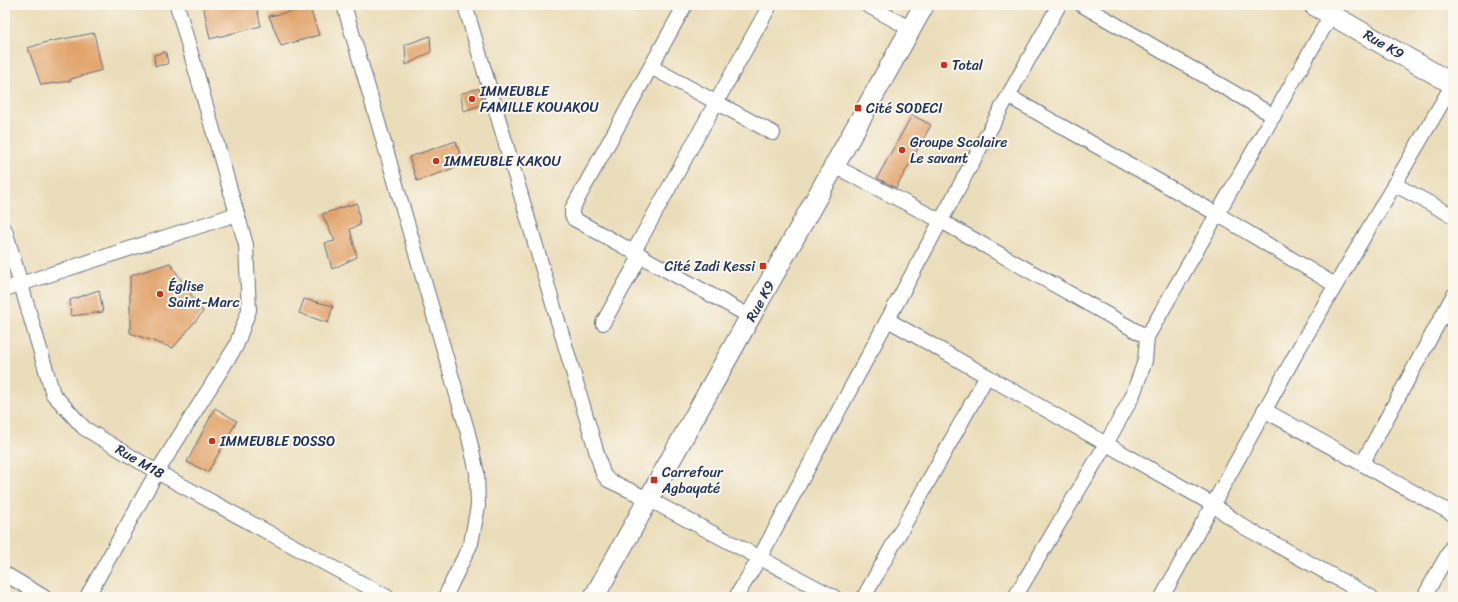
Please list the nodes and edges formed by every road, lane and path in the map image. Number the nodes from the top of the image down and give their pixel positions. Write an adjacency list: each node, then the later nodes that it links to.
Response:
1 (177, 5): 21 (street)
2 (344, 5): 49 (street)
3 (465, 5): 40 (street)
4 (685, 5): 13 (street)
5 (770, 5): 16 (street)
6 (867, 5): 12 (street)
7 (924, 5): 12 (street, Rue K9)
8 (1059, 5): 15 (street)
9 (1082, 5): 17 (street)
10 (1314, 5): 11 (street, Rue K9)
11 (1331, 14): 14 (street, Rue K9); 17 (street)
12 (912, 29): 19 (street, Rue K9)
13 (651, 67): 16 (street); 26 (street)
14 (1453, 84): 20 (street)
15 (1008, 96): 22 (street); 24 (street)
16 (717, 101): 18 (street); 26 (street)
17 (1274, 116): 22 (street)
18 (773, 133)
19 (834, 166): 24 (street); 31 (street, Rue K9)
20 (1394, 184): 23 (street); 28 (street)
21 (238, 214): 27 (street); 39 (street)
22 (1217, 214): 28 (street); 34 (street)
23 (1453, 216)
24 (941, 221): 32 (street); 34 (street)
25 (5, 230): 27 (street, Rue M18)
26 (637, 253): 31 (street); 33 (street)
27 (21, 284): 29 (street); 39 (street, Rue M18)
28 (1336, 285): 36 (street)
29 (5, 289)
30 (1453, 296): 38 (street)
31 (751, 317): 40 (street, Rue K9)
32 (888, 320): 35 (street); 44 (street)
33 (603, 323)
34 (1147, 337): 37 (street)
35 (987, 376): 37 (street); 53 (street)
36 (1264, 410): 38 (street); 41 (street)
37 (1106, 444): 41 (street); 54 (street)
38 (1362, 464): 42 (street)
39 (157, 472): 47 (street); 48 (street, Rue M18)
40 (648, 499): 44 (street); 50 (street, Rue K9)
41 (1212, 504): 55 (street); 56 (street)
42 (1453, 514)
43 (1453, 545): 57 (street)
44 (760, 557): 51 (street); 52 (street)
45 (5, 574): 46 (street)
46 (44, 597)
47 (87, 597)
48 (387, 597)
49 (445, 597)
50 (594, 597)
51 (736, 597)
52 (834, 597)
53 (864, 597)
54 (1014, 597)
55 (1162, 597)
56 (1371, 597)
57 (1424, 597)

